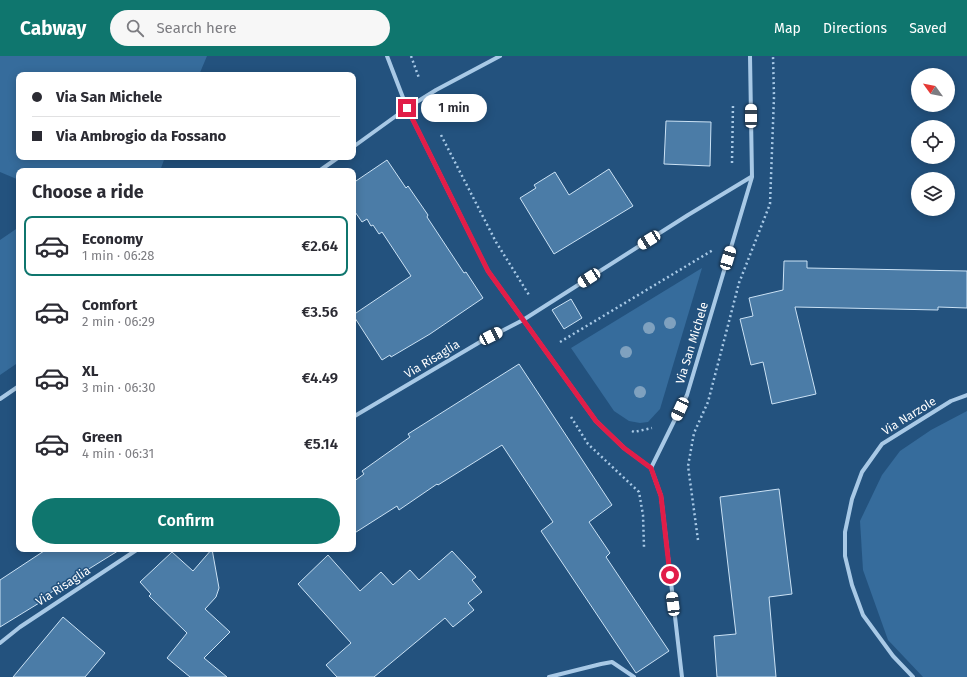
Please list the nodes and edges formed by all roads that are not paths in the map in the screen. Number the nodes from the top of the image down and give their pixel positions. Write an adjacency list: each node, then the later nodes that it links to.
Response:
1 (387, 56): 4 (street)
2 (500, 56): 4 (street)
3 (750, 56): 8 (street, Via San Michele)
4 (407, 108): 5 (street); 9 (street)
5 (356, 145)
6 (335, 160): 7 (street)
7 (323, 168)
8 (752, 177): 9 (street, Via Risaglia); 14 (street, Via San Michele)
9 (523, 320): 13 (street, Via Risaglia); 14 (street)
10 (16, 388): 12 (street)
11 (967, 395): 20 (street, Via Narzole)
12 (0, 399)
13 (356, 415)
14 (651, 468): 19 (street)
15 (133, 552): 16 (street, Via Risaglia)
16 (0, 643)
17 (549, 677): 18 (street)
18 (634, 677)
19 (682, 677)
20 (913, 677)

